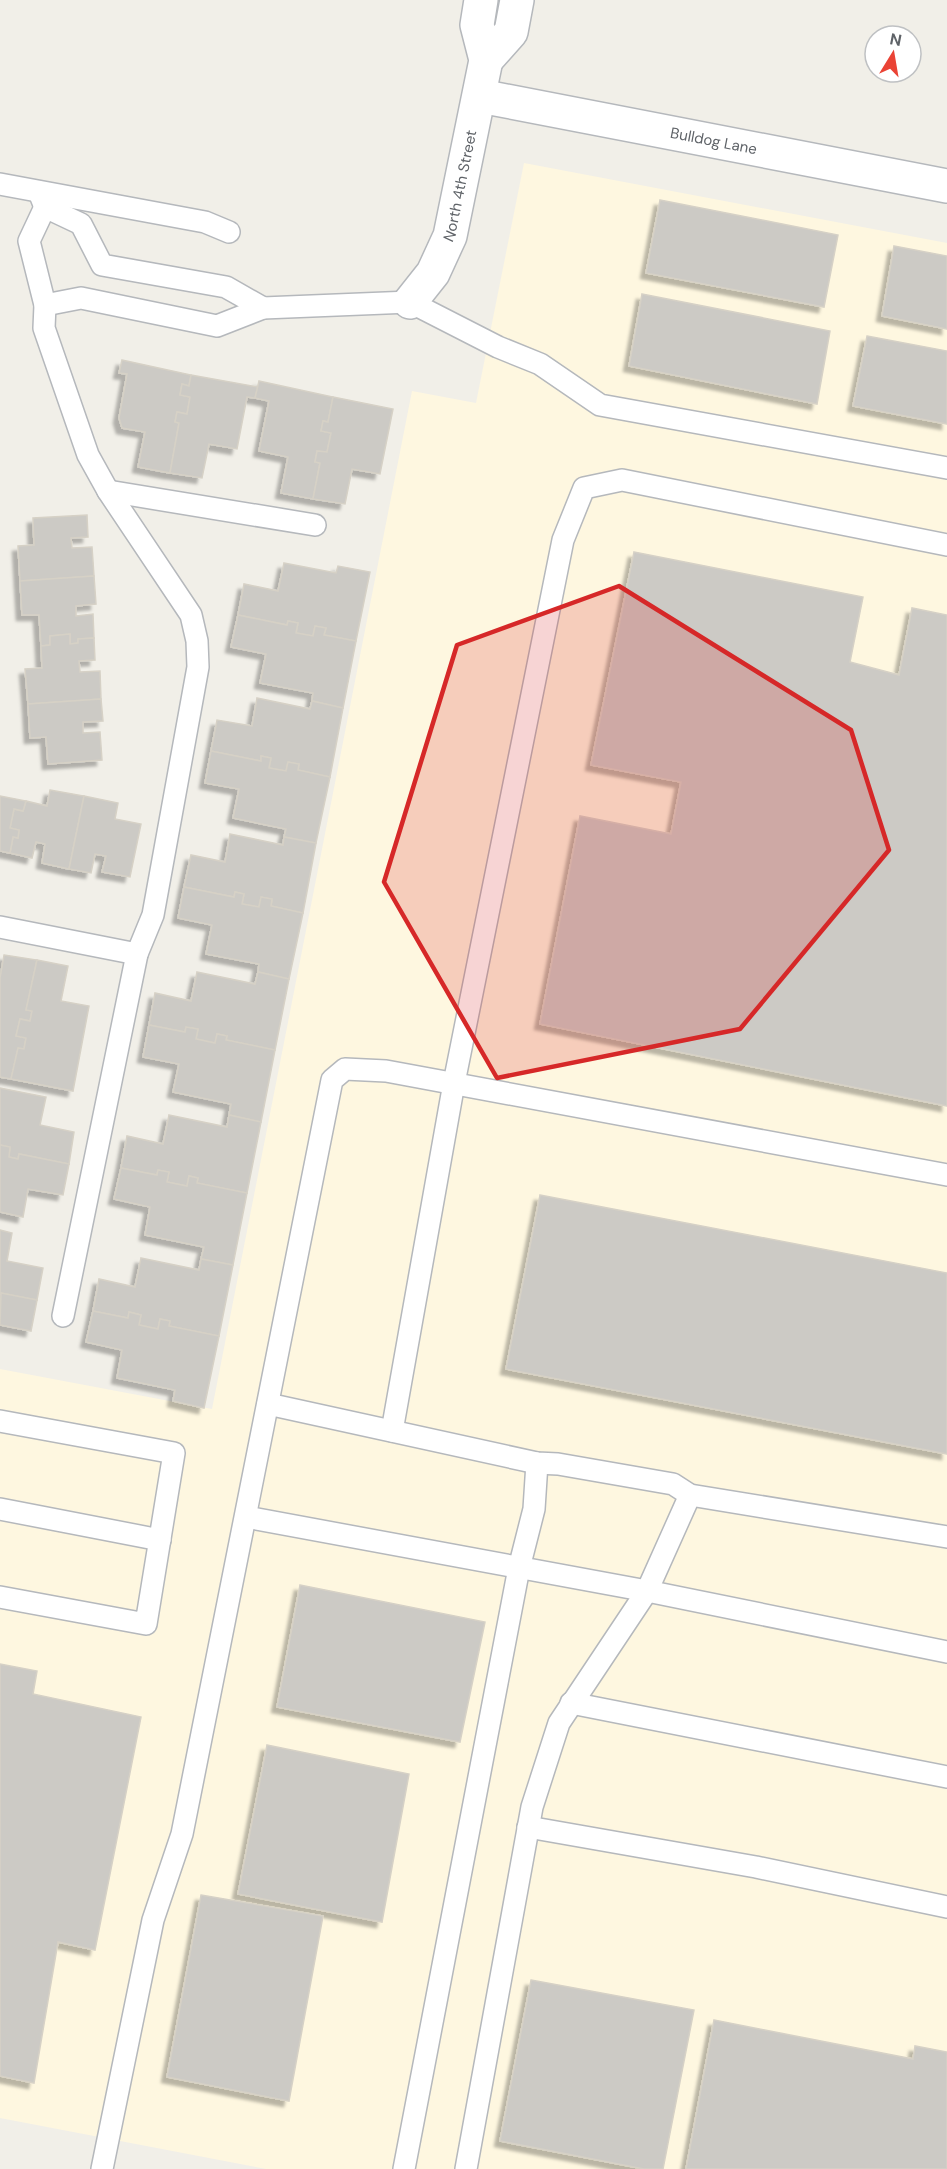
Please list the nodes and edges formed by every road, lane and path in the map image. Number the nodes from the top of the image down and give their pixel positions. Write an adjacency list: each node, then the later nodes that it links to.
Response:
1 (481, 0): 3 (street, North 4th Street)
2 (517, 0): 3 (street)
3 (486, 60): 4 (street, North 4th Street)
4 (480, 96): 6 (street, Bulldog Lane); 9 (street, North 4th Street)
5 (0, 184): 7 (lane)
6 (947, 186)
7 (42, 200): 8 (lane); 10 (lane); 11 (lane)
8 (229, 232)
9 (410, 302): 11 (lane); 12 (lane)
10 (45, 305): 11 (lane); 13 (lane)
11 (263, 308)
12 (947, 468)
13 (108, 491): 14 (lane); 17 (lane)
14 (315, 525)
15 (947, 545): 18 (lane)
16 (0, 927): 17 (lane)
17 (137, 954): 20 (lane)
18 (454, 1083): 19 (lane); 21 (lane); 23 (lane)
19 (947, 1175)
20 (63, 1316)
21 (268, 1404): 23 (lane); 27 (lane)
22 (0, 1421): 29 (lane)
23 (392, 1431): 24 (lane)
24 (537, 1463): 25 (lane); 30 (lane)
25 (690, 1495): 28 (lane); 31 (lane)
26 (0, 1509): 29 (lane)
27 (246, 1517): 30 (lane); 38 (lane)
28 (947, 1537)
29 (160, 1540): 32 (lane)
30 (519, 1568): 31 (lane); 39 (lane)
31 (647, 1591): 33 (lane); 34 (lane)
32 (0, 1597)
33 (947, 1652)
34 (571, 1703): 35 (lane); 36 (lane)
35 (947, 1777)
36 (528, 1827): 37 (lane); 40 (lane)
37 (947, 1907)
38 (102, 2169)
39 (404, 2169)
40 (466, 2169)

